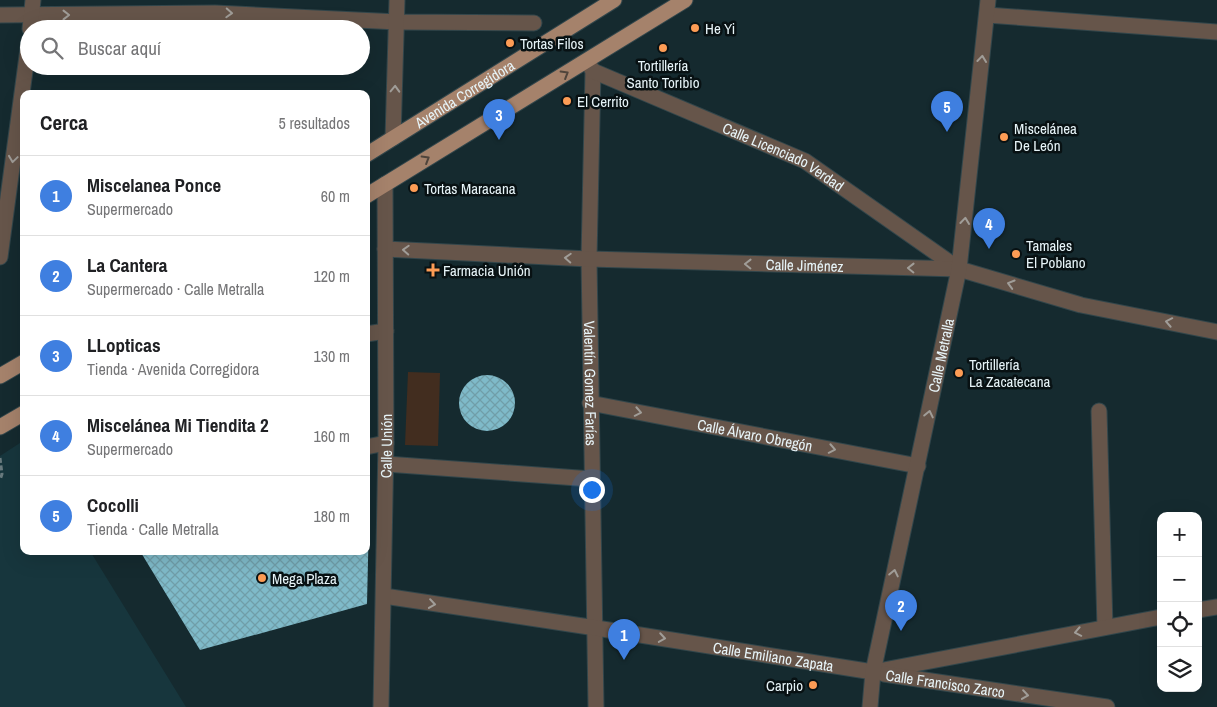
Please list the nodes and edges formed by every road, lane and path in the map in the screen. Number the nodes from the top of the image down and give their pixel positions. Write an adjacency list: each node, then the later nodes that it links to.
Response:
1 (397, 0): 9 (street)
2 (685, 0): 12 (main road)
3 (606, 3): 16 (main road, Avenida Corregidora)
4 (987, 7): 11 (street); 23 (street, Calle Metralla, one-way to 4)
5 (0, 15): 6 (street)
6 (32, 15): 7 (street, one-way to 7)
7 (357, 20)
8 (370, 21): 9 (street, one-way to 9)
9 (398, 22): 10 (street); 16 (street, one-way to 9)
10 (534, 24)
11 (1217, 32)
12 (590, 66): 18 (main road, one-way to 12); 22 (street, Valentín Gomez Farías); 23 (street, Calle Licenciado Verdad)
13 (24, 75): 14 (street, one-way to 14)
14 (22, 90)
15 (20, 108): 21 (street, one-way to 21)
16 (393, 138): 17 (main road, Avenida Corregidora)
17 (370, 152)
18 (385, 184): 19 (main road); 20 (street, Calle Unión)
19 (370, 193)
20 (385, 249): 22 (street, Calle Jiménez, one-way to 20); 24 (street, Calle Unión)
21 (0, 256)
22 (589, 260): 23 (street, Calle Jiménez, one-way to 22); 29 (street, Valentín Gomez Farías)
23 (959, 269): 25 (street, Calle Jiménez, one-way to 23); 37 (street, Calle Metralla, one-way to 23)
24 (386, 331): 26 (street); 33 (street, Calle Unión)
25 (1217, 332)
26 (370, 333)
27 (20, 364): 28 (main road)
28 (1, 374)
29 (590, 403): 37 (street, Calle Álvaro Obregón, one-way to 37); 38 (street, Valentín Gomez Farías)
30 (1099, 411): 44 (street)
31 (20, 415): 32 (main road)
32 (0, 427)
33 (386, 443): 34 (street); 36 (street, Calle Unión)
34 (370, 446)
35 (0, 458): 39 (path)
36 (386, 464): 38 (street); 40 (street, Calle Unión)
37 (918, 466): 46 (street, Calle Metralla, one-way to 37)
38 (592, 478): 45 (street, Valentín Gomez Farías)
39 (0, 480)
40 (384, 596): 45 (street, Calle Emiliano Zapata, one-way to 45); 47 (street, Calle Unión)
41 (1217, 607): 42 (street)
42 (1202, 609)
43 (1157, 618): 44 (street, Calle Emiliano Zapata)
44 (1105, 627): 46 (street, Calle Emiliano Zapata, one-way to 46)
45 (596, 628): 46 (street, Calle Emiliano Zapata, one-way to 46); 48 (street, Valentín Gomez Farías)
46 (873, 672): 49 (street, Calle Metralla); 50 (street, Calle Francisco Zarco, one-way to 50)
47 (381, 707)
48 (596, 707)
49 (870, 707)
50 (1107, 707)

